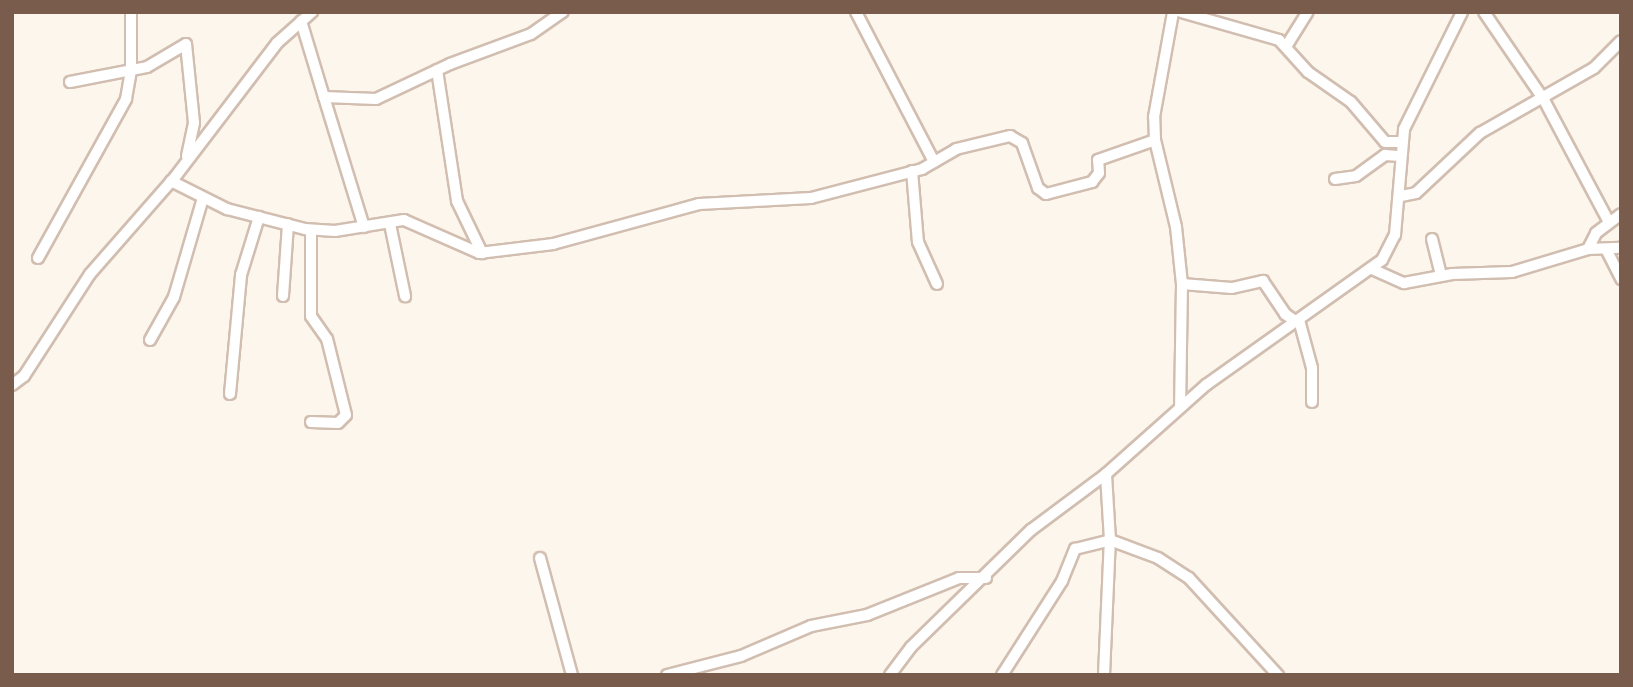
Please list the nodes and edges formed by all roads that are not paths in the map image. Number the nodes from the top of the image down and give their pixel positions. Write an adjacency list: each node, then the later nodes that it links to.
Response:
1 (131, 12): 15 (street)
2 (292, 12): 11 (street)
3 (312, 12): 11 (street)
4 (563, 12): 14 (street)
5 (856, 12): 23 (street)
6 (1173, 12): 19 (street)
7 (1181, 12): 13 (street)
8 (1308, 12): 13 (street)
9 (1462, 12): 20 (street)
10 (1484, 12): 18 (street)
11 (297, 24): 17 (street); 22 (street)
12 (1621, 41): 18 (street)
13 (1287, 45): 20 (street)
14 (437, 69): 17 (street); 40 (street)
15 (131, 70): 16 (street); 22 (street); 41 (street)
16 (69, 82)
17 (324, 97): 34 (street)
18 (1544, 100): 27 (street); 31 (street)
19 (1155, 140): 23 (street); 46 (street)
20 (1401, 142): 21 (street)
21 (1401, 156): 25 (street); 27 (street)
22 (187, 159): 26 (street)
23 (934, 162): 24 (street)
24 (912, 171): 40 (street); 45 (street)
25 (1335, 179)
26 (171, 181): 28 (street); 51 (street)
27 (1401, 196): 42 (street)
28 (203, 198): 30 (street); 50 (street)
29 (1621, 214): 31 (street)
30 (259, 217): 33 (street); 52 (street)
31 (1609, 222): 38 (street)
32 (390, 223): 34 (street); 40 (street); 48 (street)
33 (288, 224): 35 (street); 47 (street)
34 (364, 227): 35 (street)
35 (311, 230): 55 (street)
36 (1432, 239): 43 (street)
37 (1621, 248): 39 (street)
38 (1588, 249): 39 (street); 43 (street)
39 (1606, 249): 44 (street)
40 (482, 253)
41 (38, 258)
42 (1372, 270): 43 (street); 49 (street)
43 (1441, 276)
44 (1621, 279)
45 (937, 284)
46 (1182, 284): 49 (street); 54 (street)
47 (283, 296)
48 (405, 296)
49 (1298, 321): 53 (street); 54 (street)
50 (150, 340)
51 (12, 385)
52 (230, 394)
53 (1312, 402)
54 (1180, 407): 56 (street)
55 (310, 422)
56 (1106, 474): 57 (street); 59 (street)
57 (1110, 540): 63 (street); 64 (street); 65 (street)
58 (540, 558): 60 (street)
59 (986, 578): 61 (street); 62 (street)
60 (572, 675)
61 (667, 675)
62 (890, 675)
63 (1002, 675)
64 (1104, 675)
65 (1278, 675)

